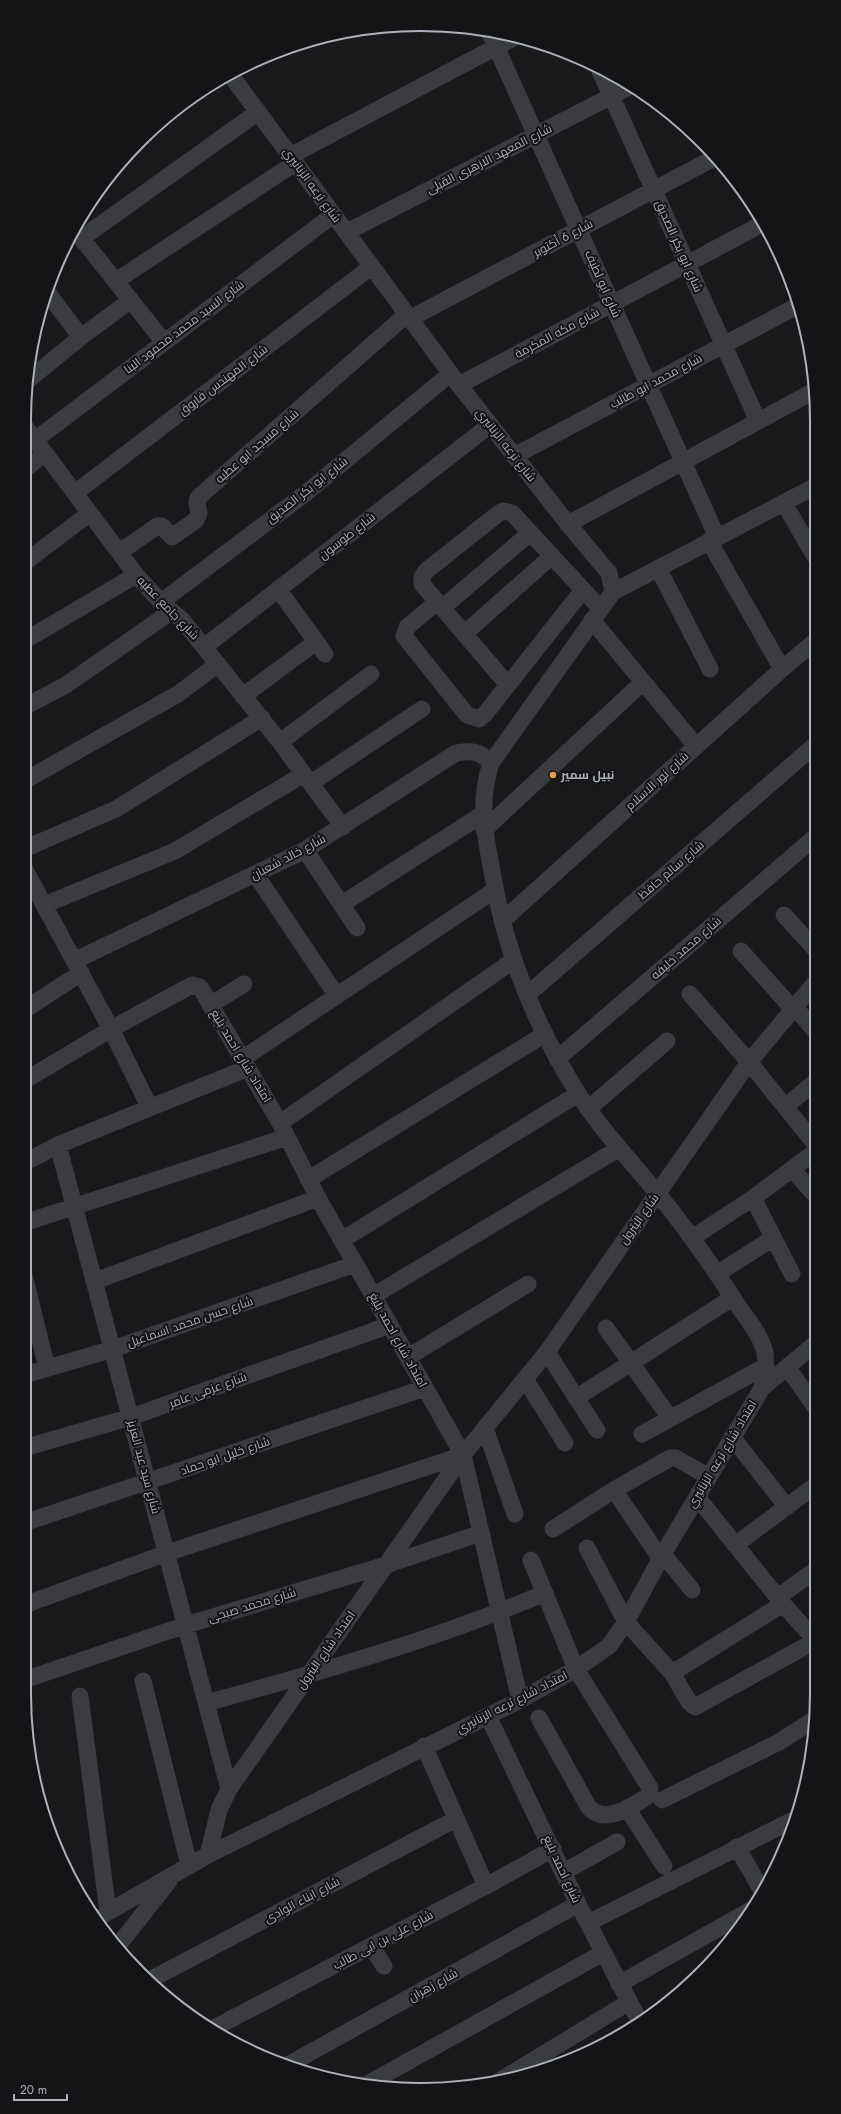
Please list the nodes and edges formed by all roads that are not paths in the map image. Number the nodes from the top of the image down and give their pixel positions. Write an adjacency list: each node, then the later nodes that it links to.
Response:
1 (492, 37): 3 (street, شارع ابو لطيف)
2 (508, 41): 3 (street)
3 (496, 47): 9 (street, شارع ابو لطيف); 10 (street)
4 (603, 76): 7 (street, شارع ابو بكر الصديق)
5 (234, 79): 8 (street, شارع ترعه الزنانيري)
6 (625, 89): 7 (street, شارع المعهد الازهرى القبلى)
7 (611, 96): 9 (street, شارع المعهد الازهرى القبلى); 12 (street, شارع ابو بكر الصديق)
8 (258, 112): 10 (street, شارع ترعه الزنانيري); 16 (street)
9 (536, 135): 15 (street, شارع ابو لطيف); 17 (street, شارع المعهد الازهرى القبلى)
10 (293, 159): 13 (street, شارع ترعه الزنانيري); 21 (street)
11 (710, 160): 12 (street, شارع 6 أكتوبر)
12 (654, 190): 15 (street, شارع 6 أكتوبر); 19 (street, شارع ابو بكر الصديق)
13 (334, 214): 17 (street, شارع ترعه الزنانيري); 28 (street, شارع السيد محمد محمود البنا)
14 (758, 226): 19 (street, شارع مكه المكرمة)
15 (579, 230): 24 (street, شارع ابو لطيف); 26 (street, شارع 6 أكتوبر)
16 (80, 232)
17 (347, 232): 20 (street, شارع ترعه الزنانيري)
18 (79, 234): 21 (street)
19 (687, 264): 24 (street, شارع مكه المكرمة); 29 (street, شارع ابو بكر الصديق)
20 (371, 267): 26 (street, شارع ترعه الزنانيري); 43 (street, شارع المهندس فاروق)
21 (116, 281): 23 (street)
22 (51, 298): 27 (street)
23 (131, 300): 27 (street); 28 (street)
24 (612, 304): 31 (street, شارع مكه المكرمة); 32 (street, شارع ابو لطيف)
25 (793, 308): 29 (street, شارع محمد ابو طالب)
26 (408, 317): 31 (street, شارع ترعه الزنانيري); 50 (street, شارع مسجد ابو عطيه)
27 (81, 337): 30 (street)
28 (164, 342): 37 (street, شارع السيد محمد محمود البنا)
29 (724, 345): 32 (street, شارع محمد ابو طالب); 34 (street, شارع ابو بكر الصديق)
30 (34, 369)
31 (454, 380): 35 (street, شارع ترعه الزنانيري); 59 (street, شارع ابو بكر الصديق)
32 (649, 384): 39 (street, شارع محمد ابو طالب); 40 (street, شارع ابو لطيف)
33 (809, 394): 34 (street)
34 (758, 421): 40 (street)
35 (490, 425): 39 (street, شارع ترعه الزنانيري); 55 (street, شارع طوسون)
36 (31, 435): 37 (street, شارع جامع عطيه)
37 (35, 440): 38 (street, شارع جامع عطيه)
38 (45, 453): 41 (street); 43 (street, شارع جامع عطيه)
39 (514, 456): 46 (street, شارع ترعه الزنانيري)
40 (683, 462): 46 (street); 48 (street, شارع ابو لطيف)
41 (31, 464)
42 (810, 489): 44 (street)
43 (75, 493): 45 (street, شارع جامع عطيه)
44 (784, 503): 48 (street); 49 (street)
45 (90, 513): 50 (street, شارع جامع عطيه); 52 (street)
46 (568, 524): 57 (street, شارع ترعه الزنانيري)
47 (530, 533): 51 (street); 58 (street); 58 (street)
48 (713, 539): 53 (street); 67 (street, شارع ابو لطيف)
49 (810, 548)
50 (120, 552): 54 (street, شارع جامع عطيه)
51 (552, 556): 56 (street); 61 (street)
52 (31, 559)
53 (658, 568): 57 (street); 66 (street)
54 (136, 575): 59 (street, شارع جامع عطيه); 62 (street)
55 (278, 589): 64 (street, شارع طوسون); 71 (street)
56 (583, 590): 60 (street); 70 (street)
57 (613, 592): 60 (street)
58 (439, 605): 61 (street); 70 (street)
59 (166, 607): 64 (street, شارع جامع عطيه); 72 (street, شارع ابو بكر الصديق)
60 (596, 614): 69 (street); 78 (street)
61 (464, 634): 70 (street)
62 (31, 635)
63 (810, 645): 67 (street, شارع نور الاسلام)
64 (204, 646): 65 (street, شارع جامع عطيه)
65 (218, 664): 71 (street, شارع جامع عطيه); 79 (street)
66 (710, 669)
67 (782, 669): 76 (street, شارع نور الاسلام)
68 (371, 674): 75 (street)
69 (643, 682): 76 (street); 81 (street)
70 (508, 685)
71 (243, 696): 74 (street, شارع جامع عطيه)
72 (31, 703)
73 (422, 709): 80 (street)
74 (262, 718): 75 (street, شارع جامع عطيه); 84 (street)
75 (280, 742): 80 (street, شارع جامع عطيه)
76 (696, 746): 92 (street, شارع نور الاسلام)
77 (810, 748): 101 (street, شارع سالم حافظ)
78 (492, 763): 81 (street); 82 (street, شارع خالد شعبان)
79 (31, 777)
80 (308, 778): 82 (street, شارع جامع عطيه); 90 (street)
81 (484, 822): 88 (street, امتداد شارع ترعه الزنانيري); 89 (street)
82 (343, 827): 85 (street, شارع خالد شعبان)
83 (810, 841): 110 (street, شارع محمد خليفه)
84 (31, 846)
85 (305, 850): 86 (street, شارع خالد شعبان); 89 (street)
86 (256, 875): 97 (street, شارع خالد شعبان); 102 (street)
87 (31, 881): 90 (street)
88 (495, 890): 92 (street, امتداد شارع ترعه الزنانيري); 102 (street)
89 (342, 904): 93 (street)
90 (44, 905): 97 (street)
91 (784, 915): 94 (street)
92 (502, 921): 96 (street, امتداد شارع ترعه الزنانيري)
93 (357, 928)
94 (810, 944)
95 (741, 951): 105 (street)
96 (514, 960): 101 (street, امتداد شارع ترعه الزنانيري); 119 (street)
97 (78, 967): 103 (street, شارع خالد شعبان); 107 (street)
98 (244, 984): 104 (street)
99 (810, 989): 105 (street, شارع البترول)
100 (690, 994): 111 (street)
101 (527, 995): 108 (street, امتداد شارع ترعه الزنانيري)
102 (337, 996): 112 (street)
103 (31, 1004)
104 (210, 1005): 107 (street, امتداد شارع احمد بليغ); 112 (street, امتداد شارع احمد بليغ)
105 (794, 1008): 106 (street); 111 (street, شارع البترول)
106 (810, 1026)
107 (111, 1029): 113 (street, امتداد شارع احمد بليغ); 117 (street)
108 (545, 1034): 110 (street, امتداد شارع ترعه الزنانيري); 126 (street)
109 (667, 1041): 118 (street)
110 (557, 1059): 115 (street, امتداد شارع ترعه الزنانيري)
111 (749, 1062): 116 (street); 128 (street, شارع البترول)
112 (245, 1064): 117 (street); 119 (street, امتداد شارع احمد بليغ)
113 (31, 1077)
114 (810, 1086): 116 (street)
115 (578, 1094): 118 (street, امتداد شارع ترعه الزنانيري); 135 (street)
116 (786, 1106): 120 (street)
117 (150, 1108): 121 (street)
118 (588, 1109): 122 (street, امتداد شارع ترعه الزنانيري)
119 (283, 1130): 126 (street, امتداد شارع احمد بليغ); 131 (street)
120 (810, 1137)
121 (58, 1145): 124 (street); 131 (street, شارع سيد عبد العزيز)
122 (618, 1149): 128 (street, امتداد شارع ترعه الزنانيري); 141 (street)
123 (810, 1156): 125 (street)
124 (31, 1160)
125 (792, 1169): 127 (street); 130 (street)
126 (309, 1179): 129 (street, امتداد شارع احمد بليغ)
127 (810, 1189)
128 (657, 1193): 133 (street, امتداد شارع ترعه الزنانيري); 148 (street, شارع البترول)
129 (318, 1198): 135 (street, امتداد شارع احمد بليغ); 139 (street)
130 (753, 1198): 133 (street); 134 (street)
131 (75, 1206): 132 (street); 139 (street, شارع سيد عبد العزيز)
132 (31, 1221)
133 (692, 1238): 137 (street, امتداد شارع ترعه الزنانيري)
134 (773, 1238): 137 (street); 138 (street)
135 (342, 1240): 136 (street, امتداد شارع احمد بليغ)
136 (356, 1264): 141 (street, امتداد شارع احمد بليغ); 147 (street, شارع حسن محمد اسماعيل)
137 (717, 1274): 142 (street, امتداد شارع ترعه الزنانيري)
138 (792, 1274)
139 (95, 1281): 147 (street, شارع سيد عبد العزيز)
140 (528, 1284): 149 (street)
141 (373, 1296): 144 (street, امتداد شارع احمد بليغ)
142 (732, 1298): 150 (street); 151 (street, امتداد شارع ترعه الزنانيري)
143 (31, 1310): 153 (street)
144 (390, 1325): 149 (street, امتداد شارع احمد بليغ); 160 (street, شارع عزمى عامر)
145 (606, 1328): 150 (street)
146 (810, 1348): 152 (street)
147 (112, 1349): 153 (street, شارع حسن محمد اسماعيل); 160 (street, شارع سيد عبد العزيز)
148 (547, 1352): 155 (street, شارع البترول); 158 (street)
149 (408, 1357): 156 (street, امتداد شارع احمد بليغ)
150 (630, 1363): 158 (street); 161 (street)
151 (766, 1366): 157 (street, امتداد شارع ترعه الزنانيري); 161 (street)
152 (787, 1367): 157 (street); 159 (street)
153 (47, 1368): 154 (street, شارع حسن محمد اسماعيل)
154 (31, 1373)
155 (525, 1379): 162 (street, شارع البترول); 166 (street)
156 (425, 1388): 168 (street, امتداد شارع احمد بليغ); 170 (street, شارع خليل ابو حماد)
157 (762, 1388): 165 (street, امتداد شارع ترعه الزنانيري)
158 (576, 1398): 163 (street)
159 (810, 1400)
160 (131, 1417): 167 (street, شارع عزمى عامر); 170 (street, شارع سيد عبد العزيز)
161 (670, 1418): 164 (street)
162 (485, 1428): 168 (street, شارع البترول); 175 (street)
163 (597, 1430)
164 (642, 1434)
165 (732, 1438): 169 (street, امتداد شارع ترعه الزنانيري); 174 (street)
166 (565, 1443)
167 (31, 1446)
168 (463, 1455): 178 (street, امتداد شارع احمد بليغ); 181 (street); 184 (street, امتداد شارع البترول)
169 (709, 1477): 171 (street); 173 (street, امتداد شارع ترعه الزنانيري)
170 (148, 1482): 176 (street, شارع خليل ابو حماد); 181 (street, شارع سيد عبد العزيز)
171 (614, 1490): 177 (street); 182 (street)
172 (810, 1490): 174 (street)
173 (697, 1497): 179 (street); 182 (street, امتداد شارع ترعه الزنانيري)
174 (787, 1507): 179 (street)
175 (515, 1514)
176 (31, 1521)
177 (553, 1529)
178 (481, 1533): 184 (street, شارع محمد صبحى); 190 (street, امتداد شارع احمد بليغ)
179 (735, 1545): 188 (street)
180 (587, 1548): 191 (street)
181 (167, 1553): 189 (street); 192 (street, شارع سيد عبد العزيز)
182 (662, 1556): 186 (street); 191 (street, امتداد شارع ترعه الزنانيري)
183 (531, 1560): 187 (street)
184 (386, 1565): 192 (street, شارع محمد صبحى); 197 (street, امتداد شارع البترول)
185 (810, 1574): 188 (street)
186 (692, 1590)
187 (545, 1593): 190 (street); 195 (street)
188 (780, 1601): 193 (street); 196 (street)
189 (31, 1602)
190 (500, 1612): 197 (street); 201 (street, امتداد شارع احمد بليغ)
191 (626, 1622): 195 (street, امتداد شارع ترعه الزنانيري); 196 (street)
192 (186, 1625): 198 (street, شارع محمد صبحى); 202 (street, شارع سيد عبد العزيز)
193 (810, 1635)
194 (810, 1645): 196 (street)
195 (576, 1669): 201 (street, امتداد شارع ترعه الزنانيري); 209 (street)
196 (672, 1673)
197 (310, 1674): 202 (street); 207 (street, امتداد شارع البترول)
198 (31, 1678)
199 (143, 1681): 216 (street)
200 (80, 1696): 223 (street)
201 (520, 1700): 203 (street, امتداد شارع ترعه الزنانيري)
202 (206, 1703): 207 (street, شارع سيد عبد العزيز)
203 (488, 1716): 206 (street, امتداد شارع ترعه الزنانيري); 214 (street, شارع احمد بليغ)
204 (539, 1718): 209 (street)
205 (809, 1723): 208 (street)
206 (424, 1746): 210 (street); 215 (street, امتداد شارع ترعه الزنانيري)
207 (229, 1789): 215 (street, امتداد شارع البترول)
208 (662, 1800)
209 (627, 1808): 217 (street)
210 (456, 1819): 220 (street); 230 (street, شارع ابناء الوادى)
211 (788, 1823): 213 (street)
212 (617, 1842): 218 (street)
213 (737, 1847): 221 (street); 225 (street)
214 (553, 1849): 218 (street, شارع احمد بليغ); 220 (street, شارع على بن ابى طالب)
215 (208, 1855): 216 (street, امتداد شارع ترعه الزنانيري)
216 (189, 1866): 219 (street, امتداد شارع ترعه الزنانيري)
217 (664, 1866)
218 (564, 1872): 222 (street, شارع احمد بليغ)
219 (174, 1874): 223 (street, امتداد شارع ترعه الزنانيري); 226 (street, امتداد شارع ترعه الزنانيري)
220 (486, 1886): 227 (street, شارع على بن ابى طالب)
221 (759, 1886)
222 (578, 1904): 225 (street, شارع احمد بليغ); 235 (street, شارع زهران)
223 (103, 1916)
224 (740, 1916): 231 (street)
225 (588, 1923): 228 (street, شارع احمد بليغ)
226 (121, 1942)
227 (372, 1946): 229 (street); 234 (street, شارع على بن ابى طالب)
228 (603, 1953): 231 (street, شارع احمد بليغ); 237 (street)
229 (384, 1966)
230 (155, 1978)
231 (619, 1984): 232 (street, شارع احمد بليغ)
232 (629, 2002): 233 (street, شارع احمد بليغ); 236 (street)
233 (637, 2017)
234 (218, 2026)
235 (294, 2062)
236 (515, 2071)
237 (374, 2080)

